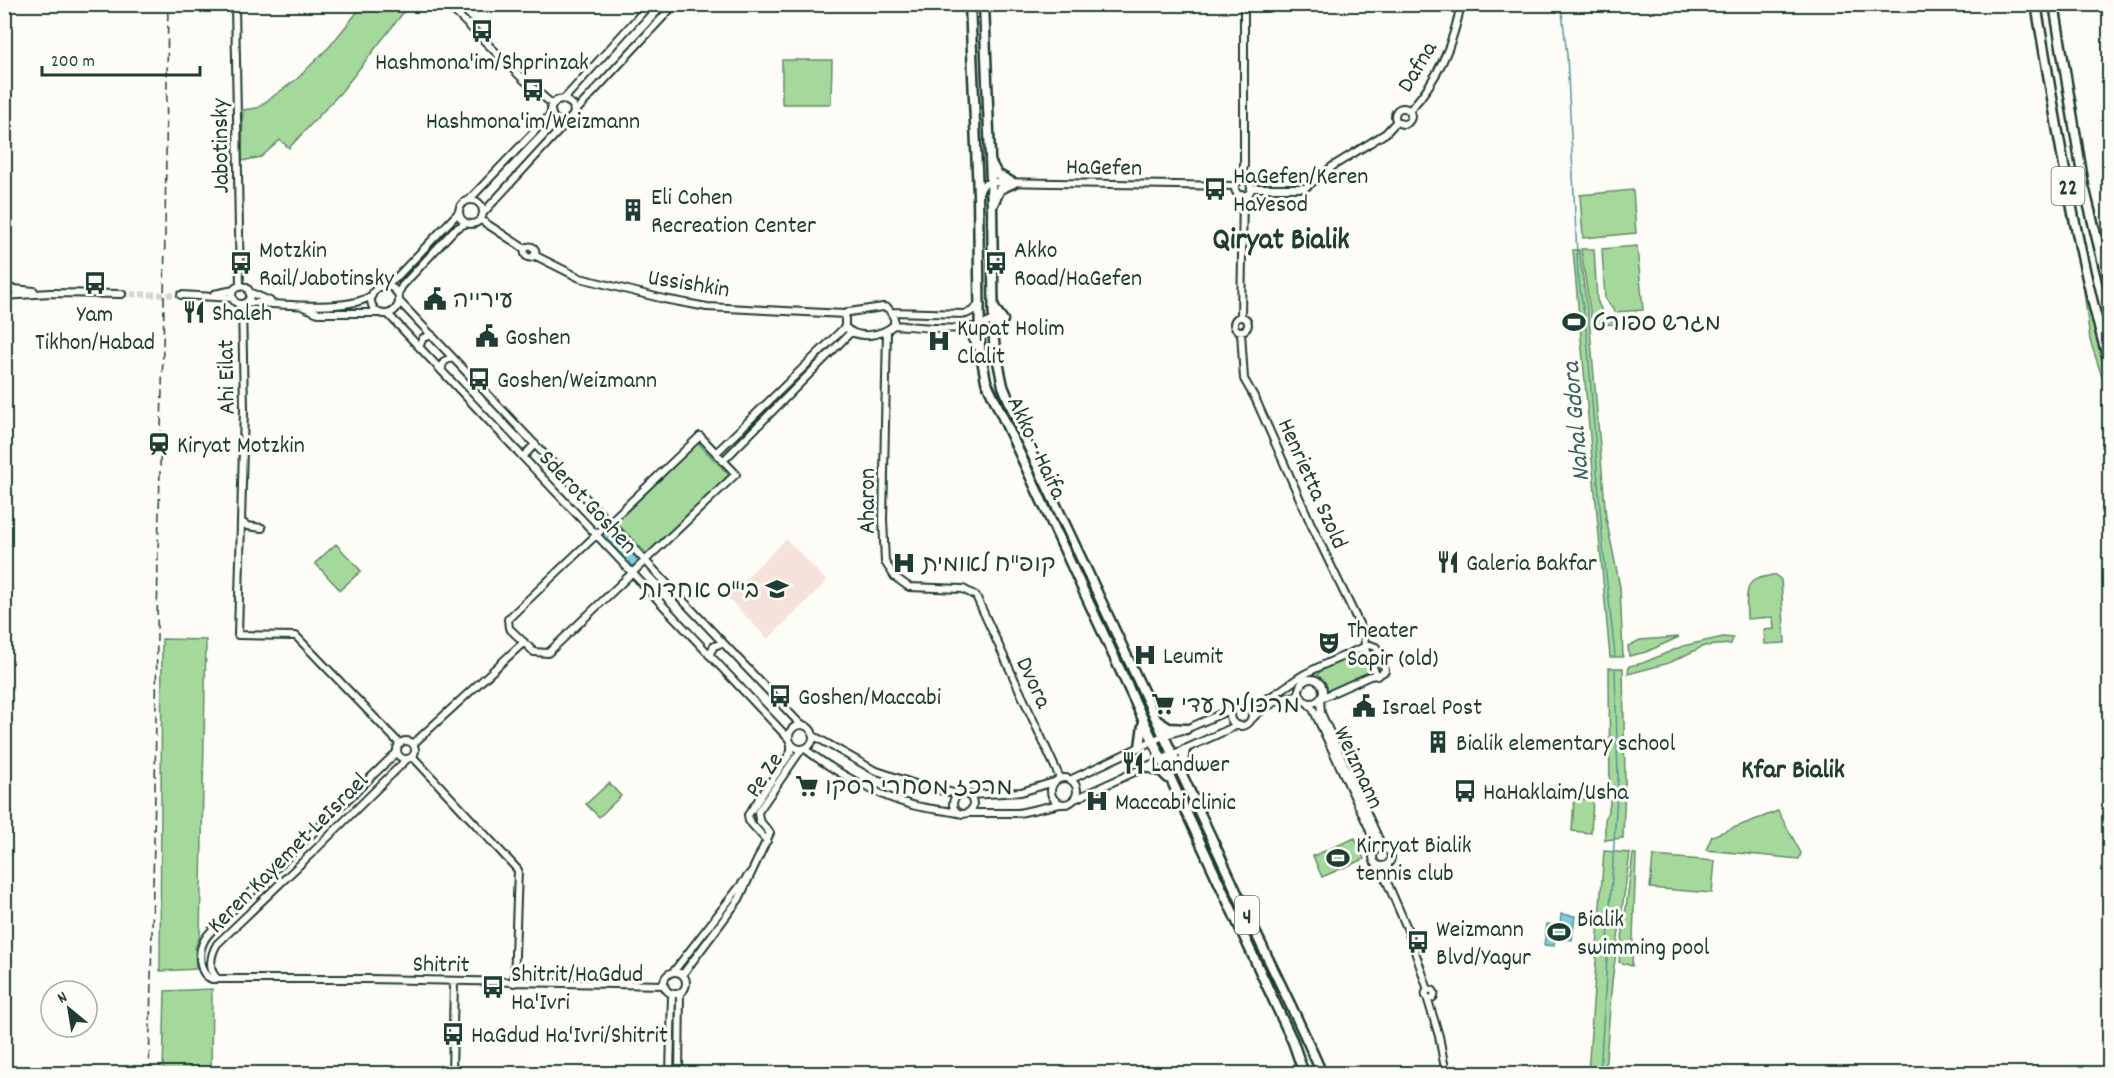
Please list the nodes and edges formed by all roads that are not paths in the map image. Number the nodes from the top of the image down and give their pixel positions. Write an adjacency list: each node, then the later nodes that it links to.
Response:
1 (235, 4): 34 (street, Jabotinsky)
2 (447, 4): 12 (street)
3 (650, 4): 11 (street)
4 (675, 4): 14 (street)
5 (970, 4): 24 (highway, Akko - Haifa / 4)
6 (984, 4): 18 (highway, Akko - Haifa / 4)
7 (1244, 4): 19 (street)
8 (1461, 4): 13 (street, Dafna)
9 (2036, 4): 68 (highway, 22)
10 (2054, 4): 36 (highway, 22)
11 (564, 99): 12 (street); 14 (street)
12 (552, 104): 15 (street)
13 (1410, 110): 17 (street); 17 (street)
14 (574, 113): 16 (street)
15 (551, 114): 16 (street); 26 (street)
16 (567, 121): 29 (street)
17 (1397, 121): 23 (street, Dafna)
18 (989, 159): 20 (highway, Akko - Haifa / 4); 21 (highway)
19 (1244, 166): 22 (street); 23 (street)
20 (990, 182): 21 (street, HaGefen); 24 (street); 27 (highway, Akko - Haifa / 4)
21 (1012, 183): 22 (street, HaGefen); 27 (highway)
22 (1238, 184): 23 (street, HaGefen); 25 (street)
23 (1249, 185): 25 (street)
24 (978, 194): 46 (highway, Akko - Haifa / 4)
25 (1242, 195): 54 (street)
26 (469, 200): 28 (street); 29 (street)
27 (992, 208): 48 (highway, Akko - Haifa / 4)
28 (459, 212): 31 (street); 32 (street)
29 (484, 212): 30 (street)
30 (481, 220): 31 (street); 53 (street, Ussishkin)
31 (466, 223): 43 (street)
32 (385, 286): 42 (street); 43 (street)
33 (4, 288): 37 (street)
34 (237, 289): 35 (street); 40 (street); 44 (street)
35 (249, 292): 45 (street); 47 (street)
36 (2109, 292)
37 (50, 293): 38 (street); 41 (street)
38 (122, 294)
39 (181, 295): 40 (street)
40 (207, 295): 44 (street)
41 (4, 296)
42 (371, 296): 49 (street); 51 (street)
43 (398, 297): 52 (street); 64 (street, Sderot Goshen)
44 (232, 298): 45 (street)
45 (244, 303): 47 (street); 74 (street, Ahi Eilat)
46 (979, 303): 50 (street); 57 (highway, Akko - Haifa / 4)
47 (276, 304): 49 (street)
48 (992, 305): 55 (highway, Akko - Haifa / 4); 63 (highway)
49 (300, 306): 51 (street)
50 (891, 312): 53 (street, Ussishkin); 56 (street)
51 (380, 313): 52 (street)
52 (388, 314): 65 (street, Sderot Goshen)
53 (845, 314): 58 (street)
54 (1241, 317): 62 (street); 62 (street)
55 (993, 319): 57 (street); 63 (highway, Akko - Haifa / 4)
56 (894, 325): 59 (street); 60 (street)
57 (979, 326): 59 (street); 66 (highway, Akko - Haifa / 4)
58 (845, 327): 61 (street); 71 (street)
59 (962, 328): 66 (highway)
60 (887, 331): 61 (street); 80 (street, Aharon)
61 (851, 332): 73 (street)
62 (1241, 332): 83 (street, Henrietta Szold)
63 (993, 333): 94 (highway, Akko - Haifa / 4)
64 (432, 335): 65 (street); 67 (street, Sderot Goshen)
65 (419, 347): 69 (street, Sderot Goshen)
66 (980, 349): 93 (highway, Akko - Haifa / 4)
67 (453, 358): 69 (street); 70 (street, Sderot Goshen)
68 (2109, 366)
69 (442, 371): 72 (street, Sderot Goshen)
70 (535, 444): 72 (street); 75 (street, Sderot Goshen)
71 (716, 453): 73 (street); 75 (street)
72 (523, 457): 77 (street, Sderot Goshen)
73 (723, 461): 78 (street)
74 (242, 522): 76 (street); 103 (street, Ahi Eilat)
75 (610, 522): 77 (street); 78 (street, Sderot Goshen)
76 (262, 528)
77 (596, 535): 79 (street, Sderot Goshen); 81 (street)
78 (646, 560): 79 (street); 82 (street, Sderot Goshen)
79 (632, 574): 81 (street); 84 (street, Sderot Goshen)
80 (979, 601): 114 (street, Dvora)
81 (524, 642): 104 (street)
82 (723, 643): 84 (street); 96 (street, Sderot Goshen)
83 (1365, 647): 85 (street); 86 (street, Henrietta Szold); 86 (street)
84 (709, 655): 102 (street, Sderot Goshen)
85 (1328, 664): 87 (street); 88 (street)
86 (1376, 675): 89 (street)
87 (1305, 680): 88 (street); 89 (street); 90 (street)
88 (1269, 698): 91 (street)
89 (1320, 699): 90 (street); 125 (street, Weizmann)
90 (1305, 700): 95 (street); 125 (street, Weizmann)
91 (1243, 704): 92 (street); 95 (street)
92 (1232, 709): 97 (street); 98 (street)
93 (1143, 721): 101 (highway, Akko - Haifa / 4); 105 (highway)
94 (1158, 721): 98 (highway); 99 (highway, Akko - Haifa / 4)
95 (1250, 722): 97 (street)
96 (801, 725): 100 (street); 102 (street)
97 (1238, 725): 107 (street)
98 (1186, 729): 99 (street)
99 (1165, 735): 101 (street); 109 (highway, 4)
100 (814, 736): 106 (street); 118 (street)
101 (1152, 741): 105 (street); 111 (highway, 4)
102 (790, 742): 106 (street); 124 (street, Pe Ze)
103 (400, 744): 104 (street); 108 (street)
104 (413, 744): 110 (street)
105 (1140, 747): 115 (street)
106 (803, 750): 122 (street); 124 (street, Pe Ze)
107 (1185, 750): 109 (street); 113 (highway)
108 (397, 752): 110 (street); 132 (street, Keren Kayemet LeIsrael)
109 (1174, 755): 111 (street); 113 (highway, 4)
110 (409, 758): 132 (street, Keren Kayemet LeIsrael); 134 (street)
111 (1161, 761): 112 (street); 116 (highway, 4)
112 (1148, 767): 116 (highway); 120 (street)
113 (1182, 773): 142 (highway, 4)
114 (1060, 778): 115 (street); 117 (street)
115 (1072, 779): 120 (street)
116 (1171, 781): 141 (highway, 4)
117 (1054, 782): 119 (street); 121 (street)
118 (959, 794): 119 (street); 122 (street)
119 (969, 795): 123 (street)
120 (1075, 799): 121 (street)
121 (1060, 804): 123 (street)
122 (958, 813): 123 (street)
123 (967, 813)
124 (767, 840): 128 (street)
125 (1380, 849): 126 (street); 127 (street)
126 (1388, 864): 127 (street); 129 (street)
127 (1377, 865): 129 (street)
128 (754, 870): 130 (street); 131 (street)
129 (1387, 882): 143 (street)
130 (674, 971): 131 (street); 135 (street)
131 (682, 974): 136 (street)
132 (218, 979): 133 (street, Shitrit)
133 (454, 982): 134 (street, Shitrit); 138 (street)
134 (514, 983): 135 (street, Shitrit)
135 (664, 985): 137 (street)
136 (680, 993): 137 (street); 140 (street)
137 (672, 994): 139 (street)
138 (452, 1074)
139 (670, 1074)
140 (679, 1074)
141 (1304, 1074)
142 (1322, 1074)
143 (1446, 1074)

